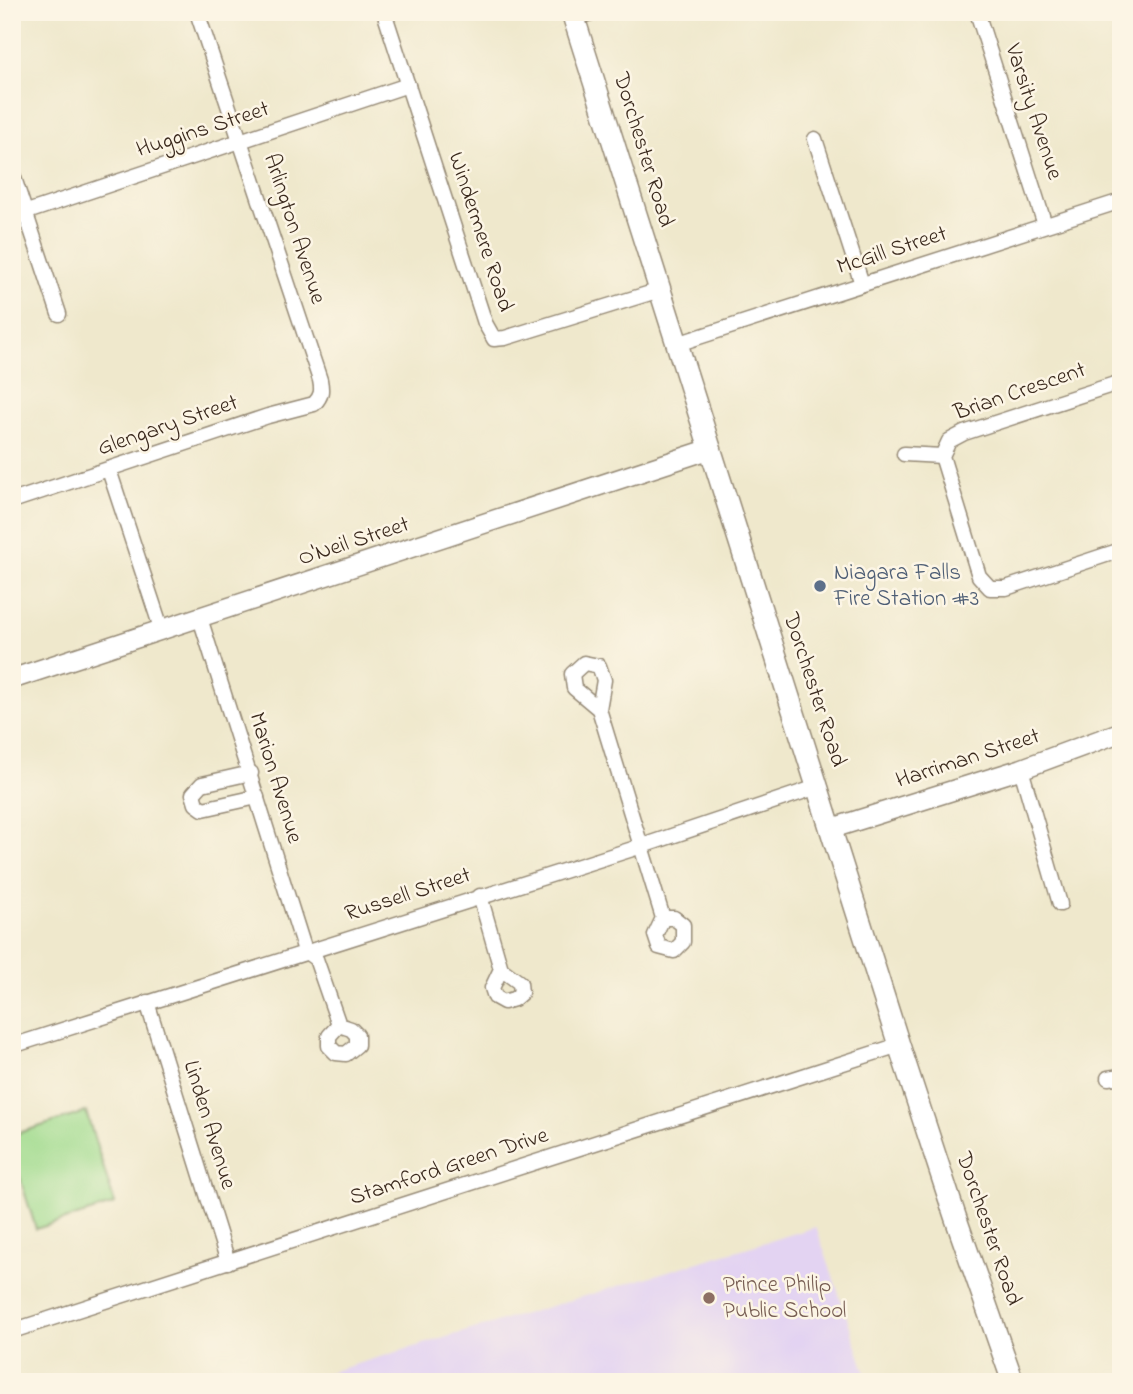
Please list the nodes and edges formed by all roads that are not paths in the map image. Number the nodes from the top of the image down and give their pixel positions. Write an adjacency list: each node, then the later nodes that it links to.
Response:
1 (197, 12): 7 (street, Arlington Avenue)
2 (384, 12): 5 (street, Windermere Road)
3 (977, 12): 11 (street, Varsity Avenue)
4 (580, 14): 13 (main road, Dorchester Road)
5 (408, 85): 7 (street, Huggins Street); 13 (street, Windermere Road)
6 (815, 139): 12 (street)
7 (241, 142): 10 (street, Huggins Street); 16 (street, Arlington Avenue)
8 (12, 172): 10 (street)
9 (1121, 201): 11 (street, McGill Street)
10 (19, 215): 14 (street)
11 (1045, 225): 12 (street, McGill Street)
12 (862, 284): 15 (street, McGill Street)
13 (660, 290): 15 (main road, Dorchester Road)
14 (60, 314)
15 (677, 344): 18 (main road, Dorchester Road)
16 (320, 380): 21 (street, Glengary Street)
17 (1121, 382): 20 (street, Brian Crescent)
18 (710, 449): 24 (street, O'Neil Street); 31 (main road, Dorchester Road)
19 (904, 454): 20 (street, Brian Crescent)
20 (942, 456): 23 (street, Brian Crescent)
21 (109, 470): 22 (street, Glengary Street); 25 (street)
22 (12, 501)
23 (1121, 551)
24 (200, 618): 25 (street, O'Neil Street); 30 (street, Marion Avenue)
25 (162, 631): 26 (street, O'Neil Street)
26 (12, 679)
27 (598, 709): 34 (street)
28 (1121, 732): 29 (street, Harriman Street)
29 (1021, 769): 33 (street, Harriman Street); 36 (street)
30 (251, 773): 32 (street, Marion Avenue); 32 (street)
31 (817, 788): 33 (main road, Dorchester Road); 34 (street, Russell Street)
32 (257, 797): 38 (street, Marion Avenue)
33 (830, 829): 42 (main road, Dorchester Road)
34 (642, 846): 35 (street, Russell Street); 37 (street)
35 (480, 896): 38 (street, Russell Street); 39 (street)
36 (1060, 904)
37 (663, 918)
38 (305, 951): 40 (street, Russell Street); 41 (street, Marion Avenue)
39 (501, 969)
40 (147, 1002): 43 (street, Russell Street); 44 (street, Linden Avenue)
41 (339, 1025)
42 (899, 1045): 44 (street, Stamford Green Drive); 46 (main road, Dorchester Road)
43 (12, 1046)
44 (228, 1262): 45 (street, Stamford Green Drive)
45 (12, 1331)
46 (1013, 1382)

